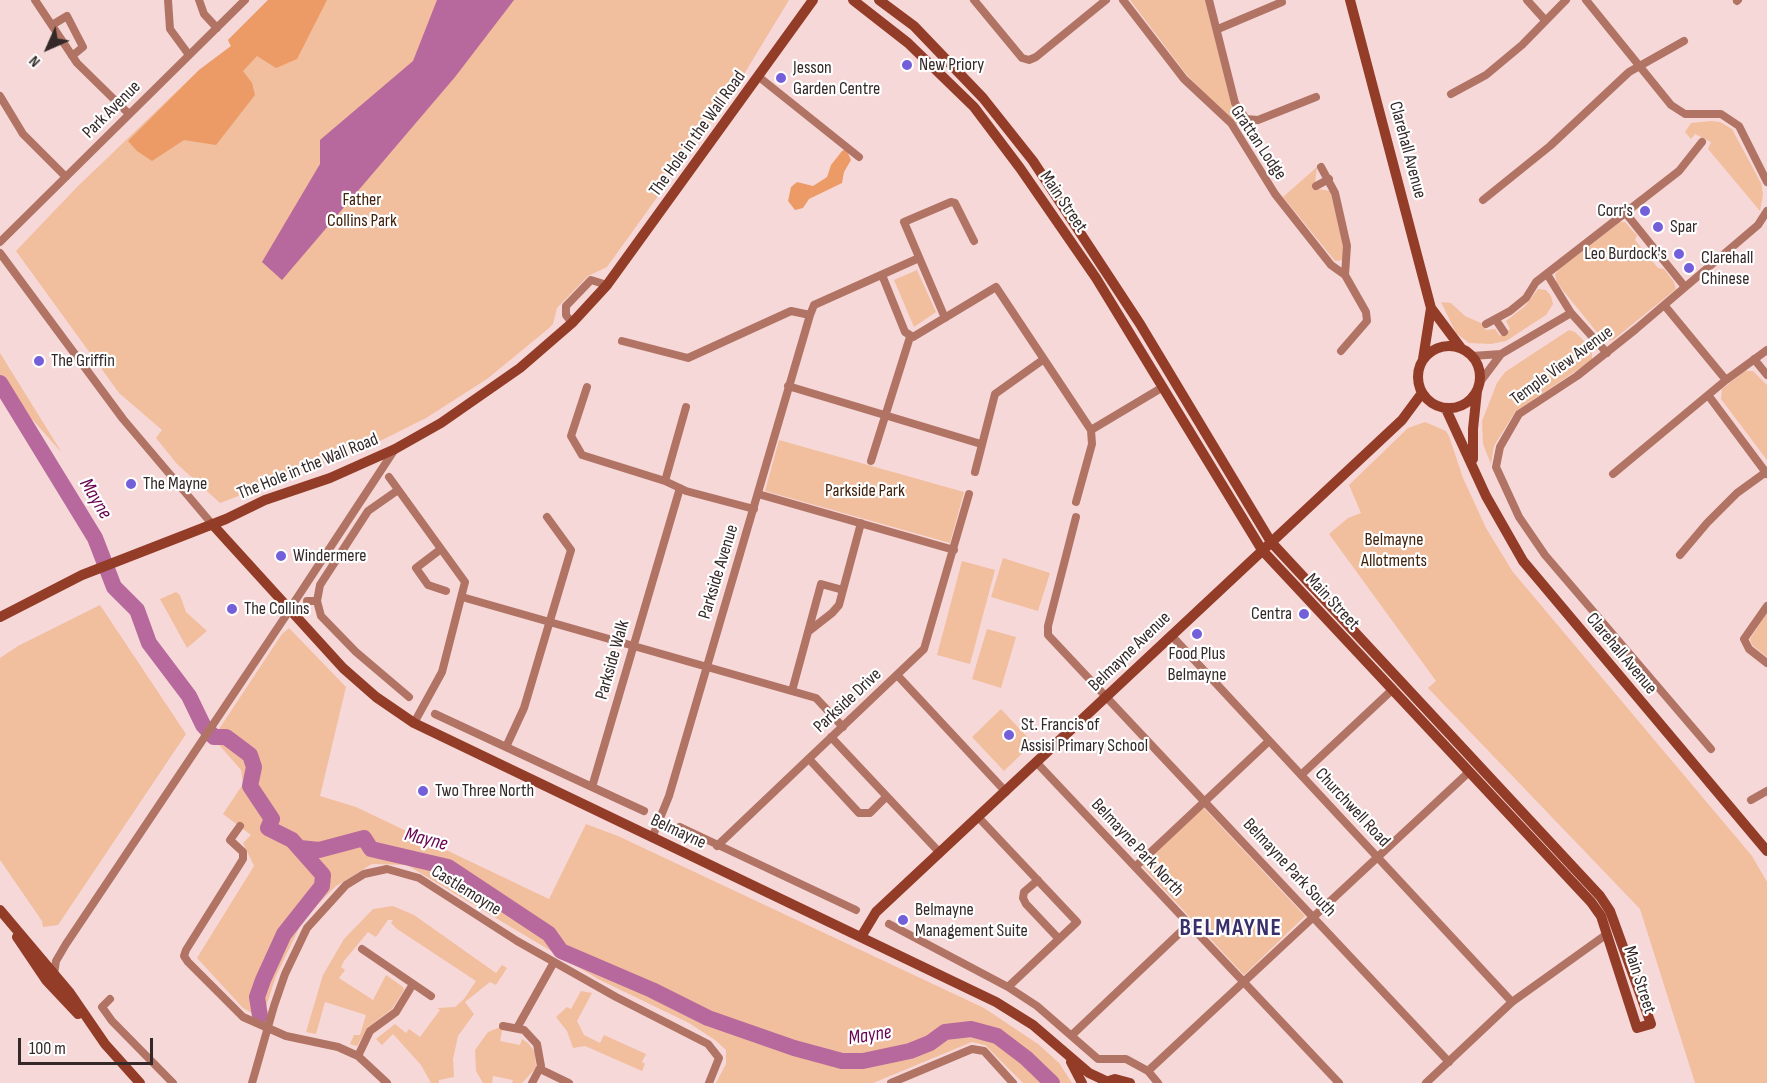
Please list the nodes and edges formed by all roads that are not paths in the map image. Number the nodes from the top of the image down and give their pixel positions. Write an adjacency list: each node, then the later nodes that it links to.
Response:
1 (35, 0): 18 (street)
2 (168, 0): 22 (street)
3 (200, 0): 19 (street)
4 (245, 0): 19 (street, Park Avenue)
5 (813, 0): 25 (street, The Hole in the Wall Road)
6 (853, 0): 30 (street, Main Street)
7 (879, 0): 29 (street, Main Street)
8 (974, 0): 9 (street)
9 (1106, 0)
10 (1124, 0): 48 (street, Grattan Lodge)
11 (1209, 0): 20 (street, Grattan Lodge)
12 (1350, 0): 52 (street, Clarehall Avenue)
13 (1527, 0): 17 (street)
14 (1566, 0): 17 (street)
15 (1586, 0): 24 (street)
16 (1282, 2): 20 (street)
17 (1545, 21): 26 (street)
18 (52, 25): 23 (street); 23 (street)
19 (217, 28): 22 (street, Park Avenue)
20 (1218, 29): 28 (street, Grattan Lodge)
21 (1684, 41): 24 (street)
22 (189, 54): 31 (street, Park Avenue)
23 (72, 56): 31 (street)
24 (1641, 66): 37 (street); 39 (street)
25 (759, 77): 33 (street); 49 (street, The Hole in the Wall Road)
26 (1451, 94)
27 (0, 96): 35 (street)
28 (1317, 97)
29 (983, 98): 30 (street); 106 (street, Main Street)
30 (974, 106): 78 (street, Main Street)
31 (129, 114): 35 (street, Park Avenue)
32 (1701, 142): 40 (street)
33 (859, 157)
34 (1321, 167): 36 (street)
35 (66, 177): 43 (street, Park Avenue)
36 (1329, 179): 38 (street); 48 (street)
37 (1767, 182)
38 (1316, 186)
39 (1483, 200)
40 (1624, 211): 46 (street); 50 (street)
41 (1767, 211): 50 (street, Temple View Avenue)
42 (974, 241): 45 (street)
43 (0, 242)
44 (0, 253): 105 (street)
45 (919, 258): 47 (street); 55 (street)
46 (1547, 274): 53 (street); 56 (street)
47 (882, 275): 54 (street); 61 (street)
48 (1345, 275): 62 (street, Grattan Lodge)
49 (607, 285): 57 (street, The Hole in the Wall Road); 57 (street)
50 (1685, 287): 51 (street, Temple View Avenue)
51 (1665, 306): 67 (street, Temple View Avenue); 74 (street)
52 (1431, 308): 64 (street, Clarehall Avenue); 71 (street, Clarehall Avenue)
53 (1571, 313): 67 (street); 68 (street)
54 (810, 315): 63 (street); 75 (street, Parkside Avenue)
55 (945, 318): 61 (street); 70 (street)
56 (1496, 320): 58 (street); 59 (street)
57 (572, 323): 88 (street, The Hole in the Wall Road)
58 (1486, 324)
59 (1504, 332)
60 (1345, 333): 62 (street)
61 (910, 337): 84 (street)
62 (1352, 340): 66 (street, Grattan Lodge)
63 (622, 341)
64 (1461, 348): 69 (street); 71 (street)
65 (1767, 350): 72 (street)
66 (1341, 351)
67 (1607, 353): 136 (street, Temple View Avenue)
68 (1501, 354): 69 (street); 76 (street)
69 (1472, 356): 76 (street)
70 (1044, 359): 86 (street); 87 (street)
71 (1423, 359): 79 (street)
72 (1754, 359): 73 (street); 74 (street)
73 (1767, 375)
74 (1726, 380): 80 (street)
75 (788, 386): 84 (street); 98 (street, Parkside Avenue)
76 (1478, 386): 83 (street); 90 (street, Clarehall Avenue)
77 (587, 387): 95 (street)
78 (1163, 387): 86 (street); 109 (street, Main Street)
79 (1422, 393): 81 (street); 85 (street, Belmayne Avenue)
80 (1708, 395): 92 (street); 93 (street)
81 (1431, 403): 83 (street); 85 (street, Belmayne Avenue)
82 (686, 407): 95 (street)
83 (1446, 409): 90 (street, Clarehall Avenue)
84 (885, 415): 87 (street); 89 (street)
85 (1402, 420): 106 (street, Belmayne Avenue)
86 (1091, 430): 100 (street)
87 (981, 444): 91 (street)
88 (395, 449): 105 (street, The Hole in the Wall Road); 116 (street)
89 (872, 461)
90 (1473, 464): 153 (street, Clarehall Avenue)
91 (975, 472)
92 (1766, 473): 110 (street)
93 (1613, 474)
94 (389, 477): 97 (street)
95 (665, 481): 96 (street)
96 (680, 488): 101 (street); 122 (street, Parkside Walk)
97 (398, 489): 107 (street); 115 (street)
98 (758, 494): 101 (street, Parkside Avenue); 104 (street)
99 (969, 494): 108 (street, Parkside Drive)
100 (1076, 502)
101 (754, 509): 124 (street, Parkside Avenue)
102 (547, 517): 119 (street)
103 (1076, 517): 128 (street, Belmayne Park South)
104 (861, 523): 108 (street); 111 (street)
105 (212, 524): 116 (street, Belmayne); 118 (street, The Hole in the Wall Road)
106 (1271, 542): 109 (street, Belmayne Avenue); 163 (street, Main Street)
107 (441, 549): 112 (street); 113 (street)
108 (954, 550): 125 (street, Parkside Drive)
109 (1262, 550): 121 (street, Belmayne Avenue); 126 (street, Main Street)
110 (1680, 555)
111 (843, 590): 120 (street); 120 (street)
112 (446, 591)
113 (461, 600): 119 (street); 131 (street)
114 (306, 601): 115 (street)
115 (317, 601): 129 (street)
116 (292, 606): 131 (street, Belmayne); 168 (street)
117 (1767, 606): 123 (street)
118 (0, 616)
119 (548, 622): 122 (street); 135 (street)
120 (810, 631): 127 (street)
121 (1171, 635): 128 (street, Belmayne Avenue); 134 (street, Churchwell Road)
122 (632, 646): 124 (street); 141 (street, Parkside Walk)
123 (1767, 663)
124 (706, 666): 127 (street); 151 (street, Parkside Avenue)
125 (898, 676): 132 (street, Parkside Drive); 142 (street)
126 (1392, 690): 139 (street, Main Street); 140 (street)
127 (792, 692): 132 (street)
128 (1107, 696): 138 (street, Belmayne Avenue); 146 (street, Belmayne Park South)
129 (409, 697)
130 (435, 714): 135 (street)
131 (414, 723): 151 (street, Belmayne)
132 (843, 727): 133 (street, Parkside Drive)
133 (831, 737): 137 (street, Parkside Drive); 144 (street)
134 (1269, 741): 140 (street, Churchwell Road); 146 (street)
135 (506, 747): 141 (street)
136 (1711, 749)
137 (809, 759): 144 (street); 152 (street, Parkside Drive)
138 (1037, 763): 142 (street, Belmayne Avenue); 156 (street, Belmayne Park North)
139 (1469, 772): 155 (street); 163 (street, Main Street)
140 (1301, 775): 155 (street, Churchwell Road)
141 (592, 787): 147 (street)
142 (1006, 792): 148 (street, Belmayne Avenue)
143 (1766, 795): 145 (street)
144 (886, 796): 154 (street)
145 (1751, 800)
146 (1206, 801): 156 (street); 160 (street, Belmayne Park South)
147 (644, 811)
148 (979, 818): 154 (street, Belmayne Avenue); 157 (street)
149 (240, 826): 178 (street)
150 (680, 827): 152 (street)
151 (652, 838): 164 (street, Belmayne)
152 (717, 846): 158 (street)
153 (1767, 851)
154 (940, 853): 164 (street, Belmayne Avenue)
155 (1377, 857): 160 (street); 174 (street, Churchwell Road)
156 (1135, 867): 162 (street, Belmayne Park North)
157 (1038, 880): 165 (street); 165 (street)
158 (856, 910)
159 (3, 914): 168 (street); 175 (street)
160 (1313, 917): 169 (street); 182 (street, Belmayne Park South)
161 (889, 924): 171 (street)
162 (1189, 924): 169 (street, Belmayne Park North); 179 (street)
163 (1607, 934): 174 (street)
164 (861, 937): 181 (street, Belmayne)
165 (1059, 939): 171 (street)
166 (362, 949): 170 (street)
167 (554, 962): 177 (street); 178 (street, Castlemoyne); 192 (street, Castlemoyne)
168 (54, 974): 175 (street)
169 (1244, 982): 184 (street); 198 (street, Belmayne Park North)
170 (413, 984): 172 (street); 180 (street)
171 (1008, 987): 179 (street)
172 (431, 996)
173 (110, 999): 187 (street)
174 (1512, 1002): 182 (street)
175 (90, 1025): 186 (street)
176 (503, 1026): 177 (street)
177 (517, 1028): 183 (street)
178 (267, 1029): 180 (street); 188 (street, Castlemoyne)
179 (1072, 1035): 184 (street)
180 (358, 1056): 189 (street)
181 (1070, 1059): 185 (street, Belmayne); 195 (street, Belmayne)
182 (1449, 1062): 199 (street)
183 (540, 1070): 190 (street); 191 (street)
184 (1148, 1071): 197 (street)
185 (1104, 1082): 196 (street, Belmayne)
186 (140, 1083)
187 (173, 1083)
188 (252, 1083)
189 (387, 1083)
190 (532, 1083)
191 (570, 1083)
192 (709, 1083)
193 (891, 1083): 194 (street)
194 (1013, 1083)
195 (1082, 1083)
196 (1130, 1083)
197 (1158, 1083)
198 (1339, 1083)
199 (1426, 1083)

